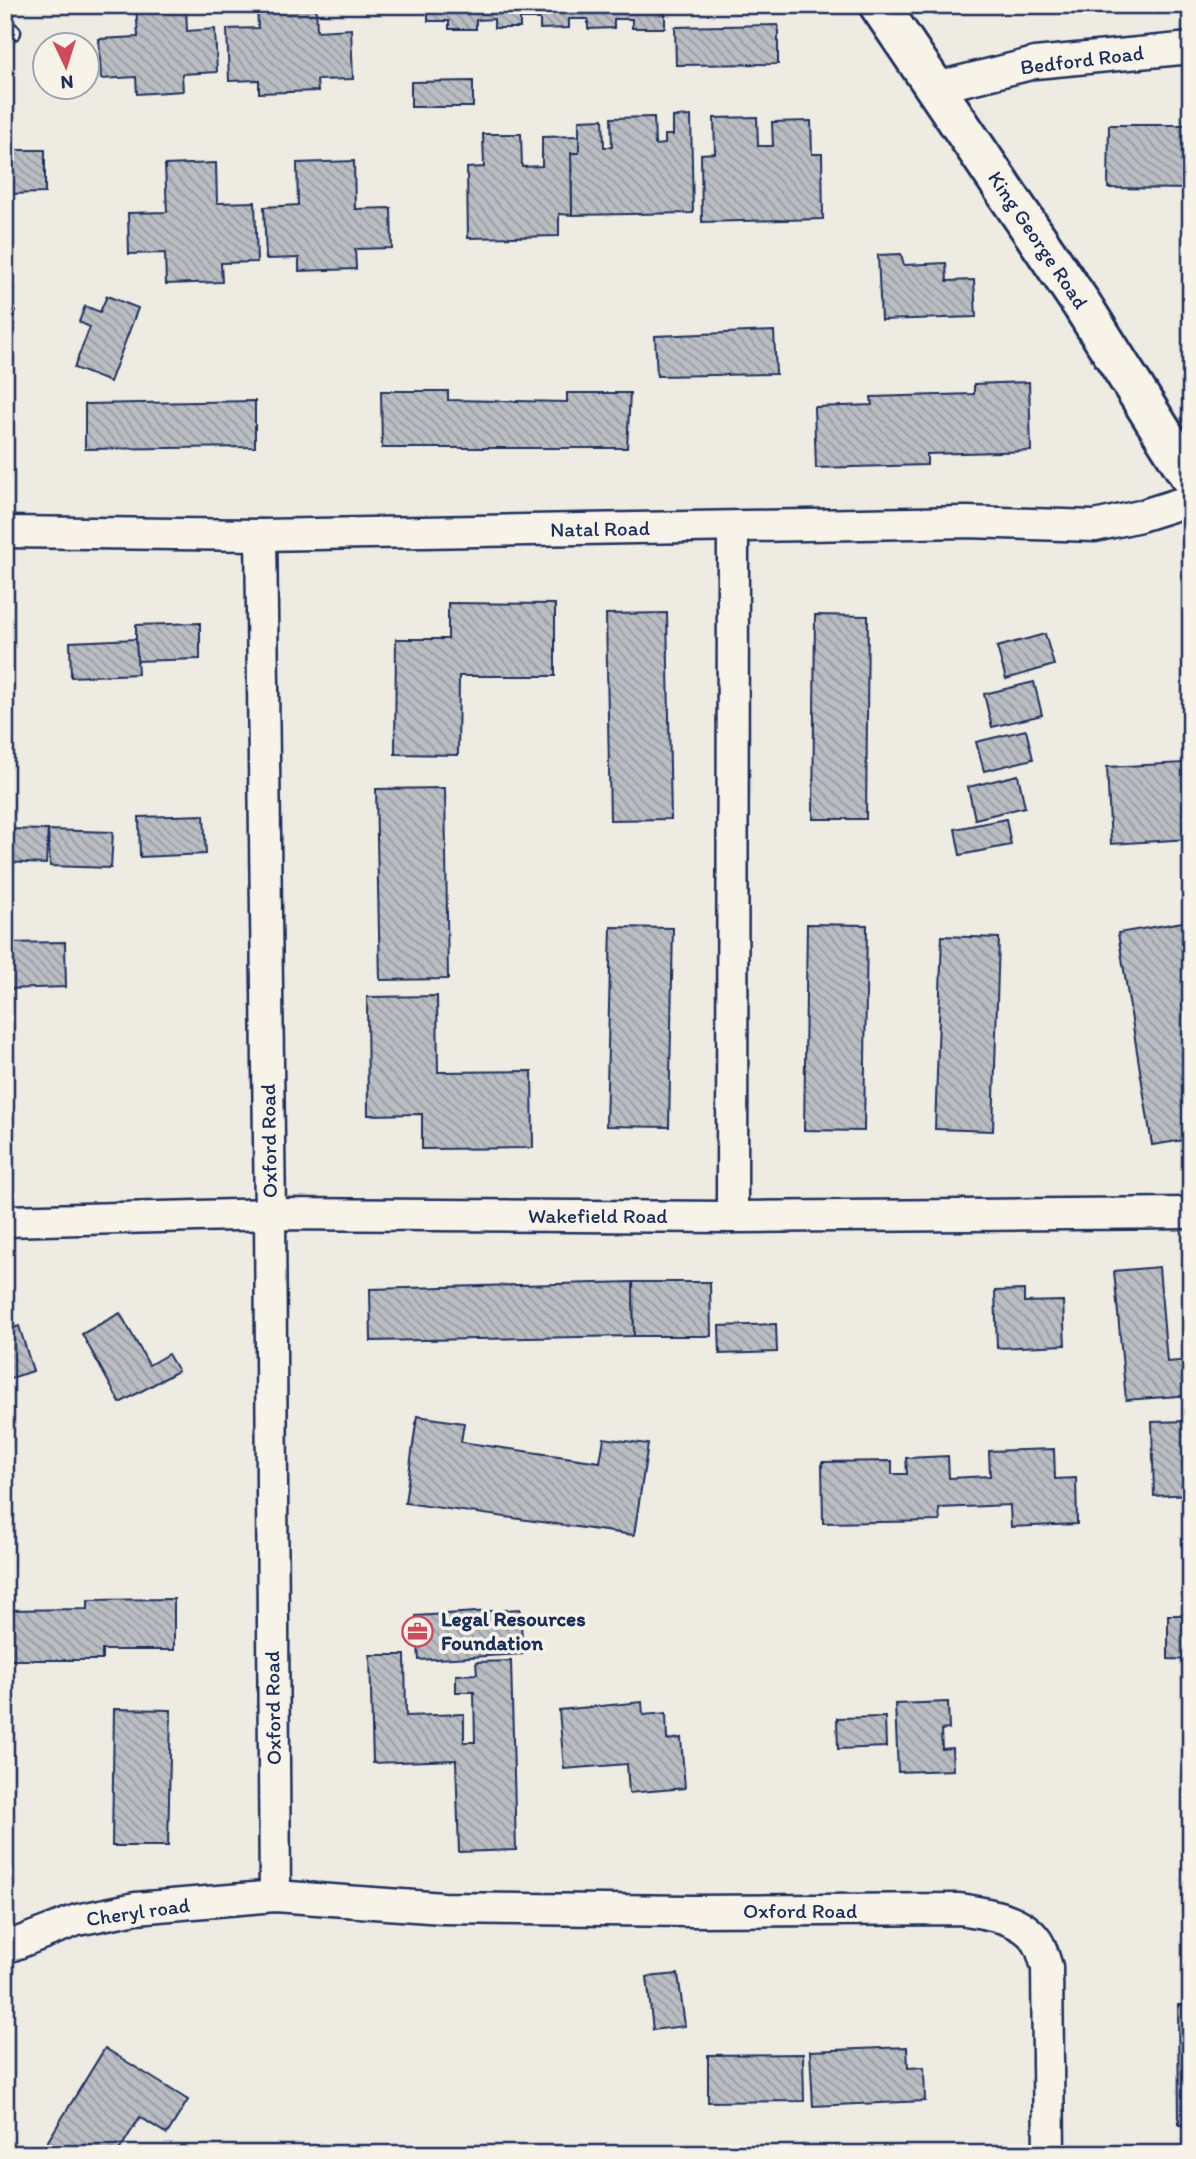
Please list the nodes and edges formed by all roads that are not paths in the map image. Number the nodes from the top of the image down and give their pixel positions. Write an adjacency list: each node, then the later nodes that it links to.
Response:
1 (1186, 5): 3 (lane)
2 (881, 6): 5 (main road, King George Road)
3 (1191, 8)
4 (1191, 48): 5 (street, Bedford Road)
5 (934, 88): 6 (main road, King George Road)
6 (1191, 478)
7 (1191, 500): 8 (street, Natal Road)
8 (733, 527): 10 (street, Natal Road); 13 (street)
9 (5, 532): 10 (street, Natal Road)
10 (261, 535): 12 (street, Oxford Road)
11 (1191, 1213): 13 (street, Wakefield Road)
12 (270, 1214): 13 (street, Wakefield Road); 14 (street, Wakefield Road); 15 (street, Oxford Road)
13 (732, 1217)
14 (5, 1221)
15 (275, 1896): 16 (street, Cheryl road); 17 (street, Oxford Road)
16 (5, 1948)
17 (1049, 2154)

